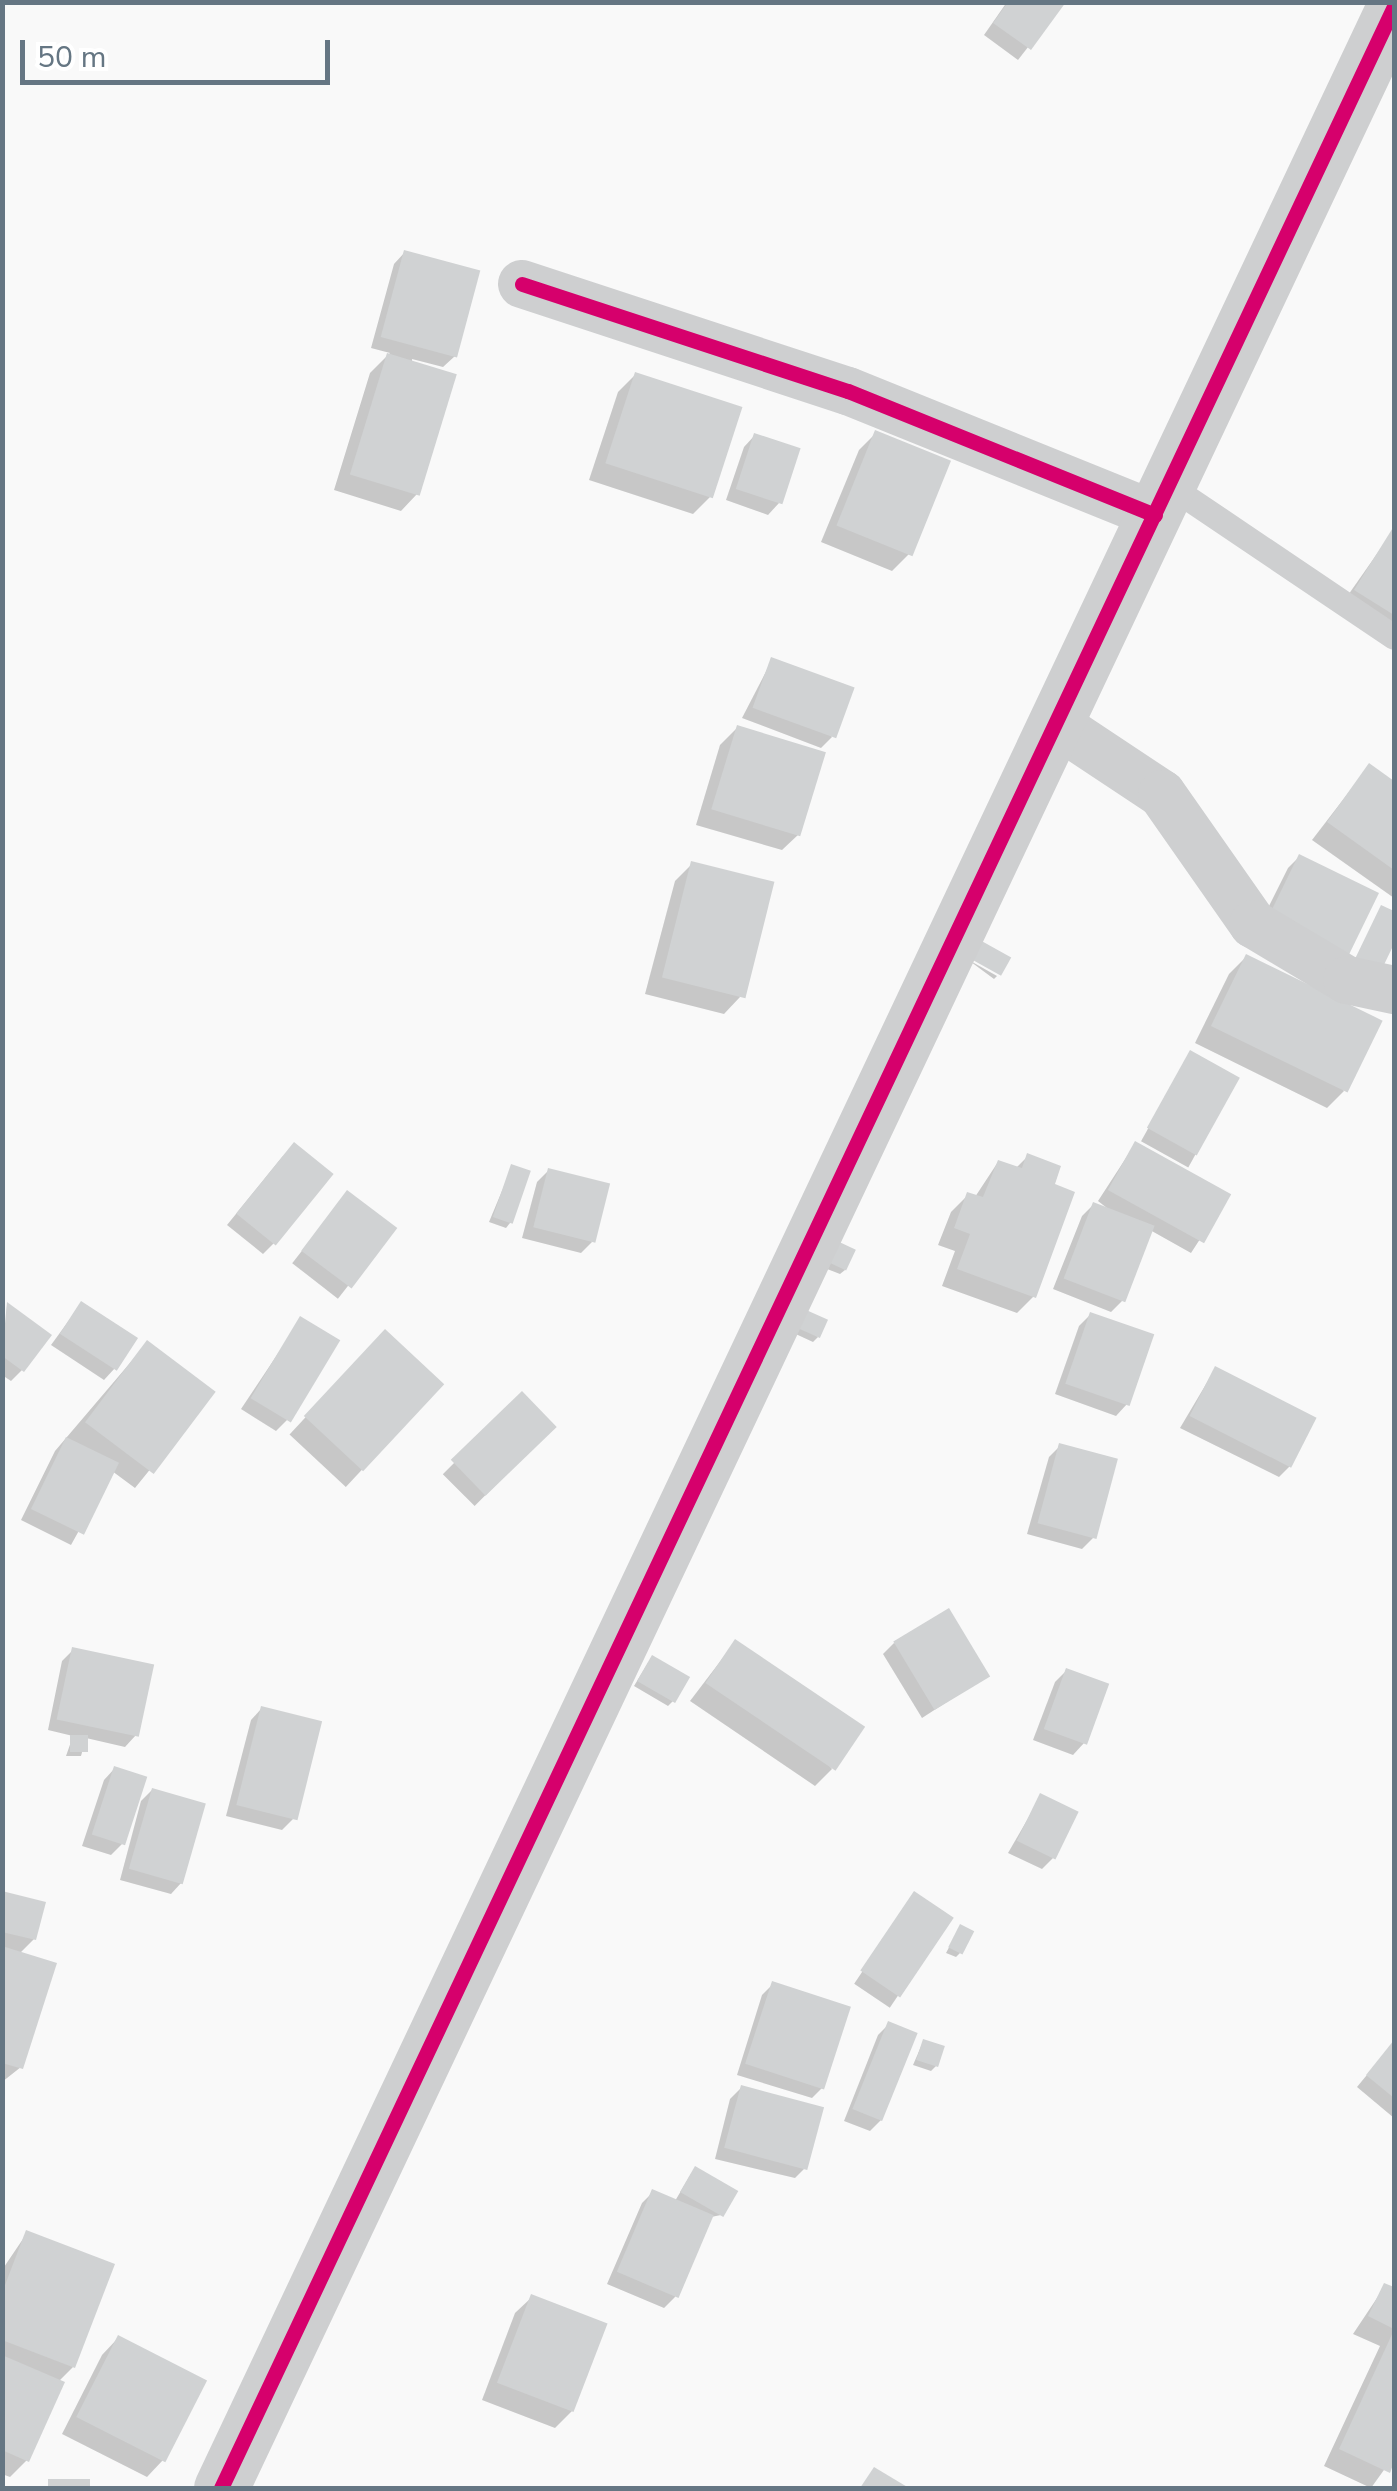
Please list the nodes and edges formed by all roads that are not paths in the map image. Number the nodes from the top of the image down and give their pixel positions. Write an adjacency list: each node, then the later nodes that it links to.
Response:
1 (1394, 6): 3 (street)
2 (522, 284): 3 (street)
3 (1163, 500): 4 (lane); 5 (street)
4 (1394, 637)
5 (1055, 724): 6 (street); 7 (street)
6 (1394, 990)
7 (220, 2488)

